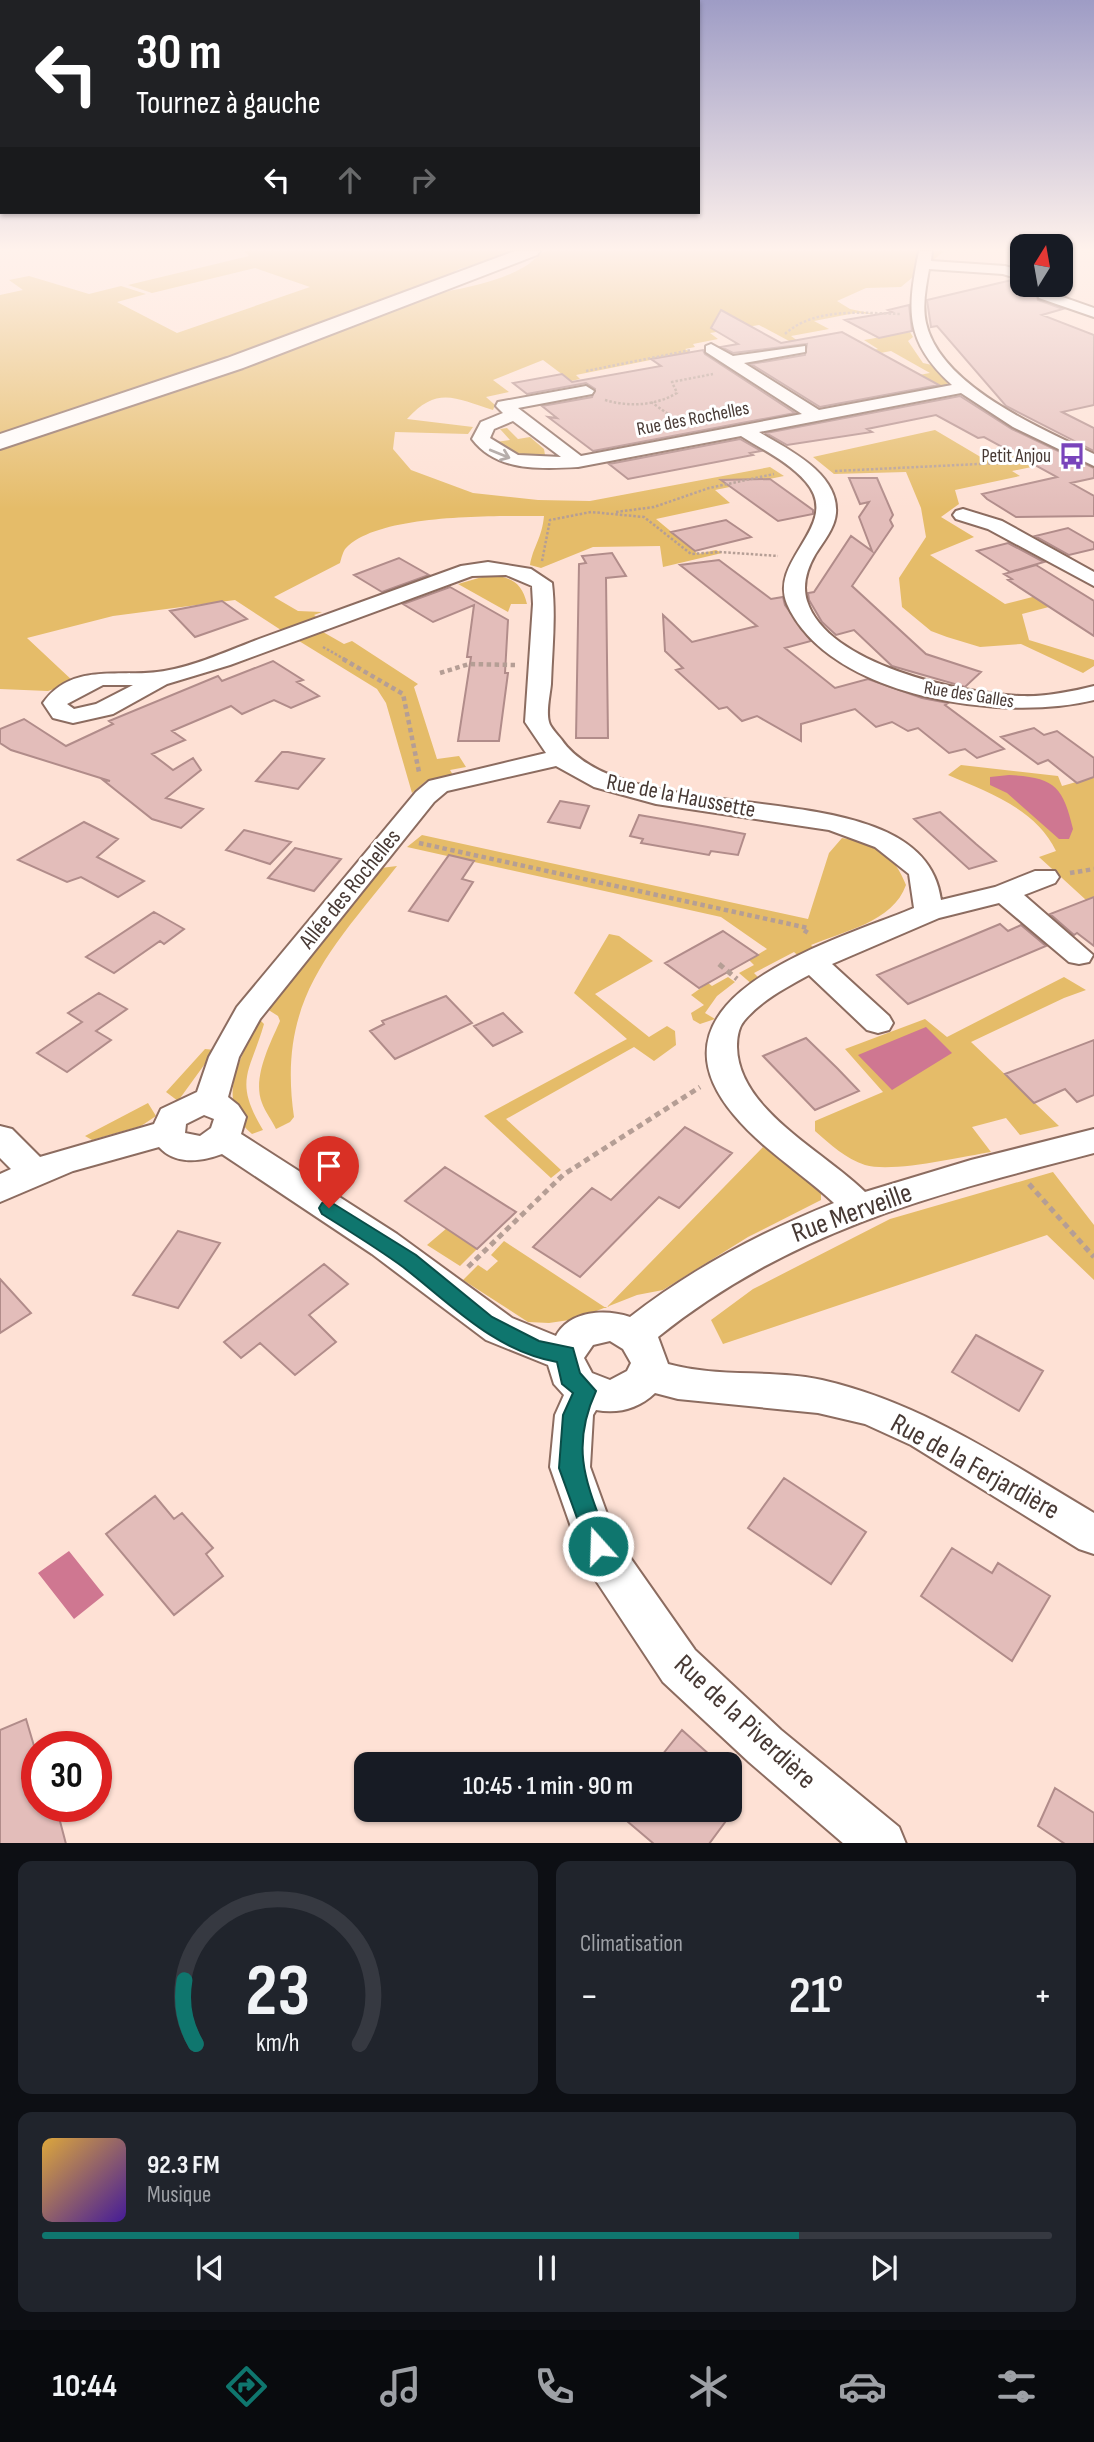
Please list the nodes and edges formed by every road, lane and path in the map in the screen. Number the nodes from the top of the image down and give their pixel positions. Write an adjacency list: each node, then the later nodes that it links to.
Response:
1 (305, 337): 14 (main road)
2 (787, 337): 5 (path)
3 (924, 337): 7 (street)
4 (711, 349): 6 (street, Rue des Rochelles); 8 (path)
5 (800, 349): 6 (street)
6 (725, 367): 9 (path); 11 (street, Rue des Rochelles)
7 (965, 387): 11 (street, Rue des Rochelles); 15 (street)
8 (591, 392): 9 (path); 10 (street, Rue des Rochelles)
9 (650, 402): 12 (path)
10 (513, 415): 17 (street); 17 (street, Rue des Rochelles, one-way to 17)
11 (817, 416): 13 (street, Rue des Rochelles)
12 (682, 424)
13 (745, 430): 17 (street, Rue des Rochelles); 18 (street, Rue des Galles)
14 (0, 442)
15 (1076, 452): 16 (street); 18 (path)
16 (1094, 461)
17 (578, 462)
18 (804, 471): 19 (path); 21 (street, Rue des Galles)
19 (604, 513): 21 (path); 22 (path)
20 (962, 515): 23 (street)
21 (801, 558): 28 (street, Rue des Galles)
22 (540, 567)
23 (1092, 578)
24 (299, 632): 25 (street, Rue de la Haussette); 27 (street, Rue de la Haussette); 30 (path)
25 (540, 666): 26 (path); 29 (street, Rue de la Haussette)
26 (440, 673)
27 (159, 679)
28 (1094, 693)
29 (558, 758): 30 (street, Allée des Rochelles); 34 (street, Rue de la Haussette)
30 (425, 797): 39 (street, Allée des Rochelles)
31 (409, 840): 35 (path)
32 (1045, 877): 33 (street)
33 (1004, 893): 34 (street); 36 (street)
34 (929, 912): 35 (street)
35 (809, 953): 37 (street); 38 (street)
36 (1079, 955)
37 (878, 1023)
38 (726, 1074): 47 (street); 49 (path)
39 (210, 1103): 40 (street); 42 (street)
40 (167, 1133): 42 (street); 45 (street)
41 (0, 1138): 45 (street)
42 (222, 1138): 49 (street)
43 (1094, 1141): 44 (street, Rue Merveille)
44 (1011, 1163): 47 (street, Rue Merveille); 48 (path)
45 (34, 1171): 46 (street)
46 (0, 1189)
47 (858, 1206): 50 (street, Rue Merveille)
48 (1094, 1256)
49 (444, 1290): 51 (street)
50 (634, 1335): 51 (street); 52 (street)
51 (576, 1373): 52 (street); 54 (street, Rue de la Piverdière)
52 (647, 1374): 53 (street, Rue de la Ferjardière)
53 (1094, 1535)
54 (882, 1843)

